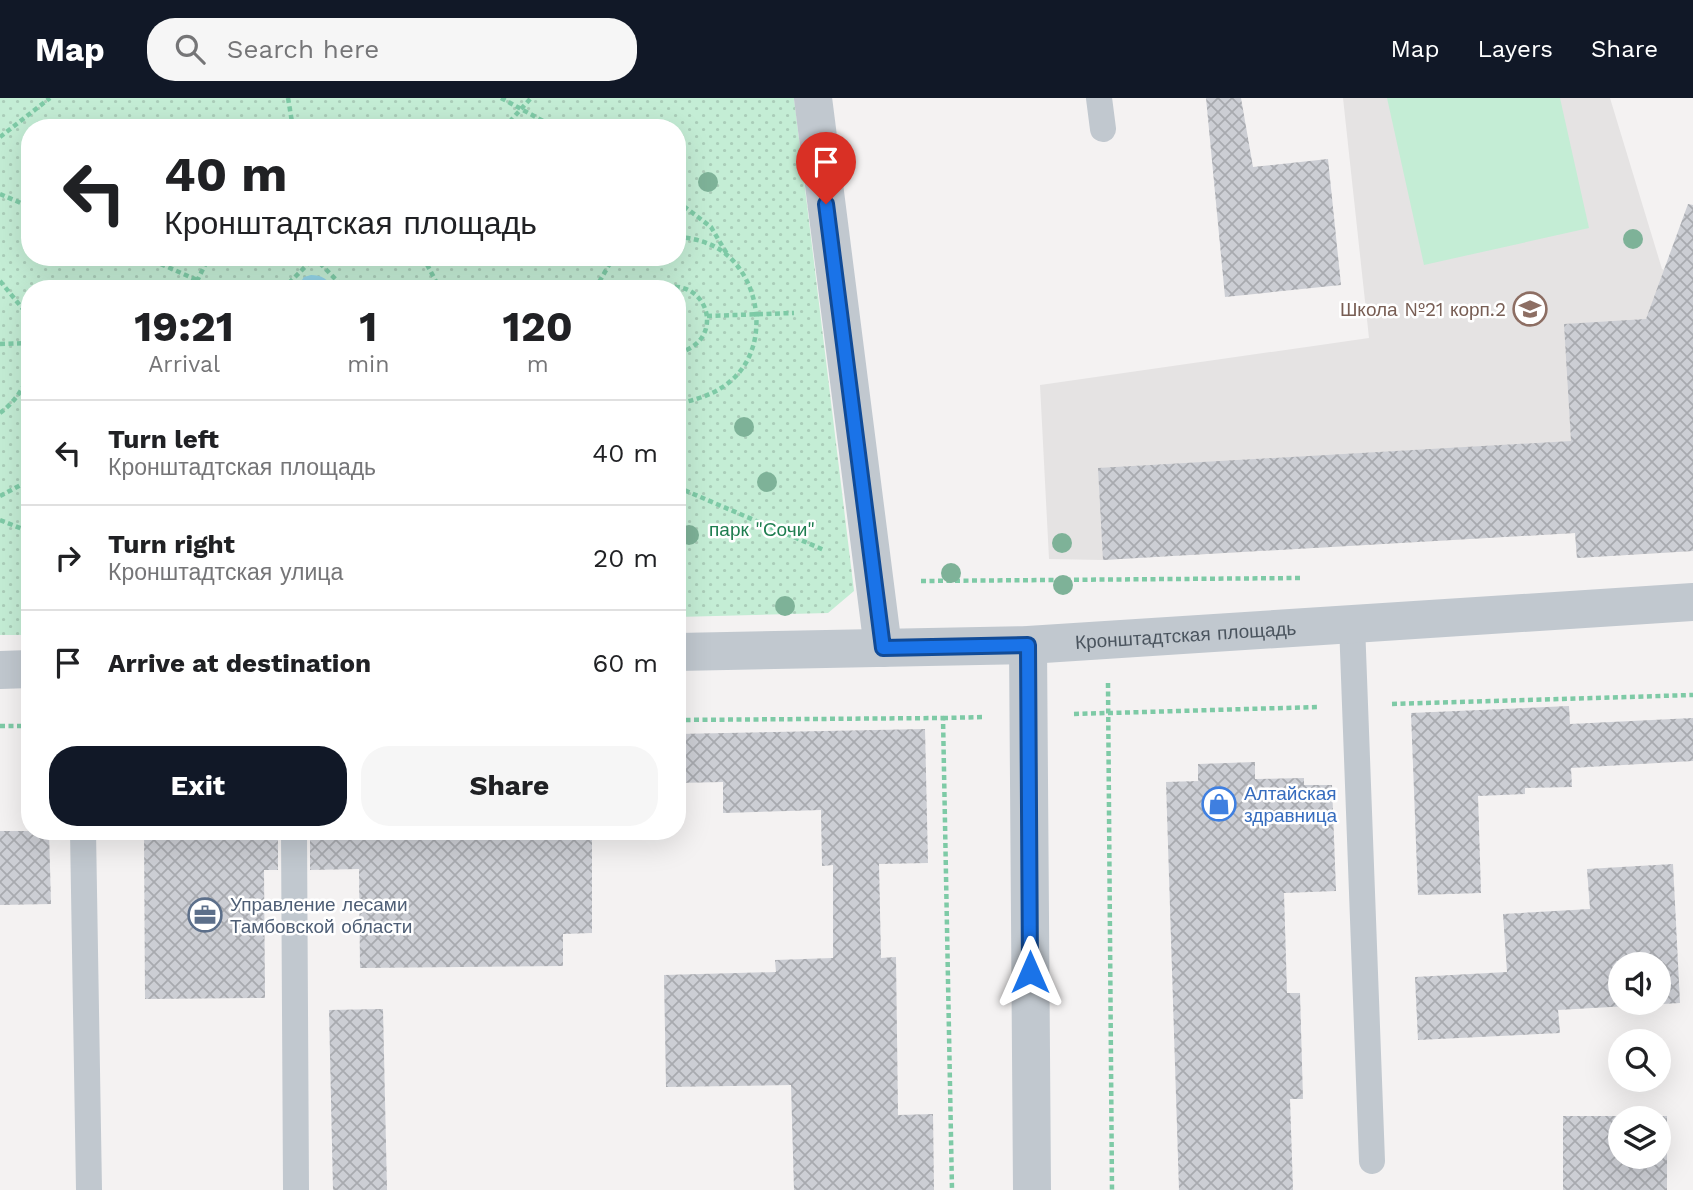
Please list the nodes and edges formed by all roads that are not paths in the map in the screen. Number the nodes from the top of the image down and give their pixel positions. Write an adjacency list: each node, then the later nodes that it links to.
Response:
1 (813, 98): 7 (street)
2 (1099, 98): 3 (lane)
3 (1103, 128)
4 (1693, 602): 5 (street, Кронштадтская площадь)
5 (1352, 624): 6 (street, Кронштадтская площадь); 13 (lane)
6 (1028, 645): 7 (street, Кронштадтская площадь); 16 (street)
7 (883, 648): 8 (street, Кронштадтская площадь)
8 (686, 652)
9 (21, 669): 10 (street)
10 (0, 670)
11 (83, 840): 14 (lane)
12 (294, 840): 15 (lane)
13 (1372, 1161)
14 (89, 1190)
15 (296, 1190)
16 (1031, 1190)

